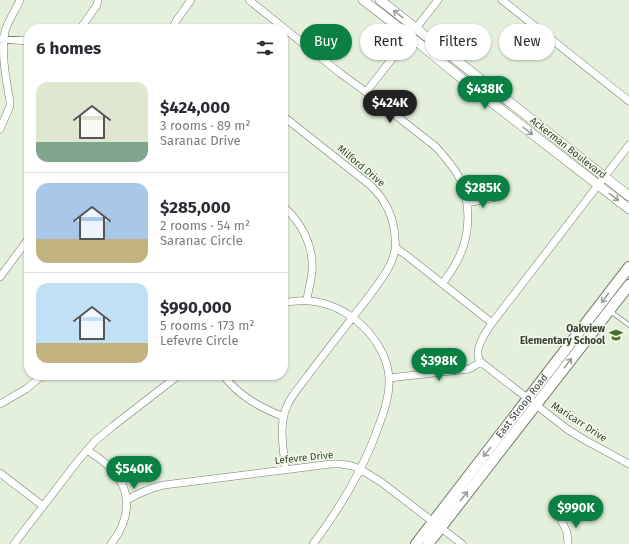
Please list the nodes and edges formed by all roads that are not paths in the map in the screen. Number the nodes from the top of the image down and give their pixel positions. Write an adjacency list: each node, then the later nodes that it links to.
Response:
1 (20, 0): 18 (street)
2 (98, 0): 9 (street)
3 (191, 0): 10 (street)
4 (249, 0): 11 (street)
5 (363, 0): 12 (street, Ackerman Boulevard)
6 (380, 0): 13 (street, Ackerman Boulevard, one-way to 6)
7 (438, 0): 14 (street)
8 (502, 0): 22 (street)
9 (84, 24)
10 (174, 24)
11 (279, 24)
12 (400, 24)
13 (405, 24)
14 (417, 27)
15 (288, 31): 21 (street)
16 (417, 35): 26 (street, Ackerman Boulevard)
17 (417, 36): 27 (street, Ackerman Boulevard, one-way to 27)
18 (2, 39): 19 (street); 24 (street)
19 (24, 41)
20 (391, 60): 21 (street)
21 (366, 92): 30 (street)
22 (629, 101)
23 (288, 120): 34 (street, Milford Drive)
24 (0, 129)
25 (629, 146): 26 (street)
26 (605, 177): 27 (street); 28 (street, Ackerman Boulevard)
27 (598, 185): 31 (street, Ackerman Boulevard, one-way to 31); 43 (street)
28 (629, 196)
29 (496, 197): 30 (street)
30 (467, 203): 37 (street)
31 (629, 209)
32 (288, 210): 39 (street)
33 (24, 245): 36 (street)
34 (396, 248): 37 (street); 42 (street)
35 (629, 268): 50 (main road, East Stroop Road, one-way to 50)
36 (0, 277)
37 (442, 284): 43 (street)
38 (629, 285): 41 (main road, East Stroop Road)
39 (307, 300): 40 (street); 42 (street)
40 (288, 302)
41 (609, 310): 44 (lane); 50 (main road, East Stroop Road, one-way to 41)
42 (353, 317): 46 (street); 52 (street)
43 (492, 323): 45 (street)
44 (629, 325)
45 (480, 362): 46 (street); 50 (street, Maricarr Drive)
46 (389, 378): 56 (street)
47 (36, 380): 51 (street)
48 (172, 380): 53 (street)
49 (228, 380): 52 (street)
50 (531, 402): 54 (street, Maricarr Drive); 61 (main road, East Stroop Road)
51 (0, 404)
52 (284, 417): 55 (street)
53 (87, 450): 58 (street); 59 (street)
54 (629, 464)
55 (285, 469): 56 (street, Lefevre Drive); 58 (street, Lefevre Drive)
56 (360, 469): 61 (street, Lefevre Drive); 64 (street)
57 (0, 473): 59 (street)
58 (127, 500): 63 (street)
59 (43, 506): 62 (street)
60 (561, 520): 68 (street)
61 (437, 524): 65 (main road, East Stroop Road); 66 (main road, East Stroop Road); 67 (street, Lefevre Drive)
62 (14, 544)
63 (111, 544)
64 (313, 544)
65 (416, 544)
66 (428, 544)
67 (462, 544)
68 (568, 544)

